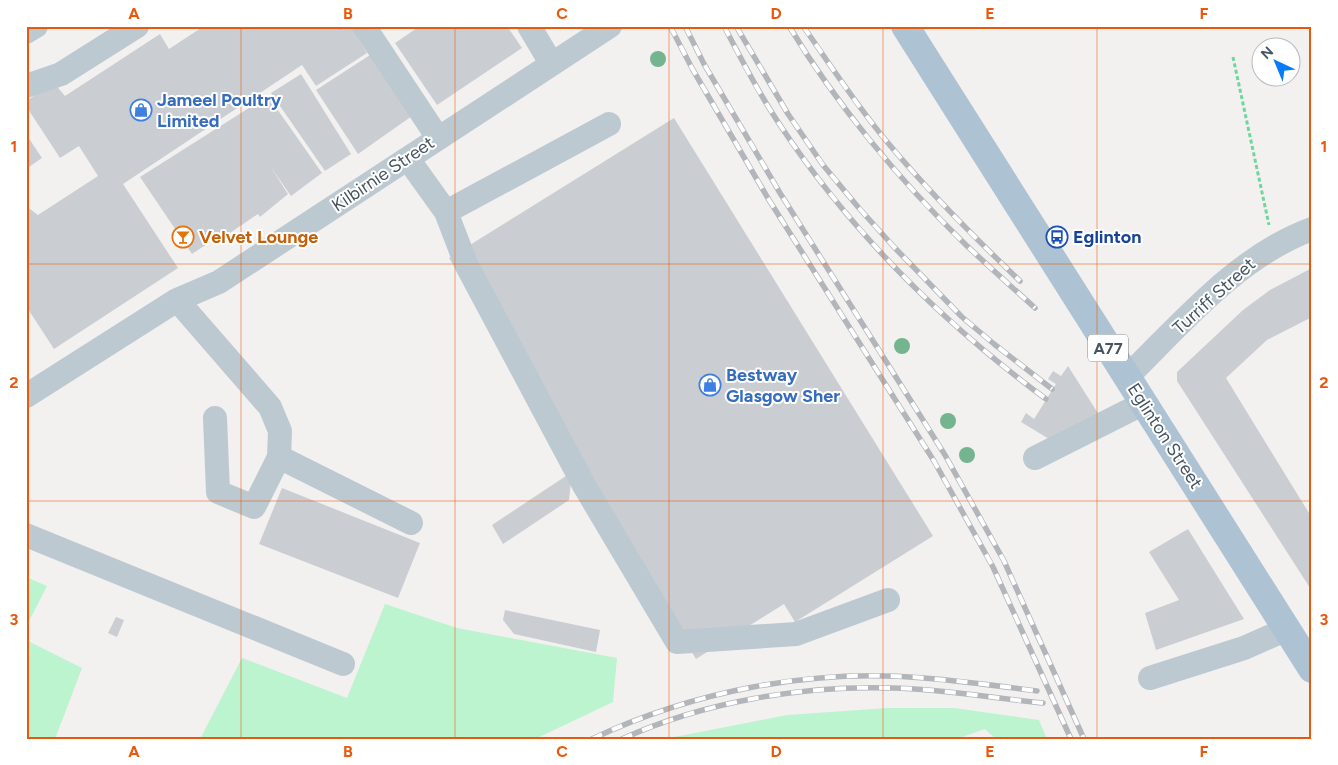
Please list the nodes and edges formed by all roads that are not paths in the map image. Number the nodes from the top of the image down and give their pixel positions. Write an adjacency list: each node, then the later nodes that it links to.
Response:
1 (36, 26): 7 (street)
2 (364, 26): 11 (street)
3 (529, 26): 8 (street)
4 (610, 26): 8 (street, Kilbirnie Street)
5 (905, 26): 16 (main road, Eglinton Street / A77)
6 (122, 30): 9 (street)
7 (26, 32)
8 (551, 63): 11 (street, Kilbirnie Street)
9 (26, 86)
10 (609, 124): 13 (street)
11 (438, 138): 12 (street, Kilbirnie Street)
12 (408, 159): 13 (street); 15 (street, Kilbirnie Street)
13 (446, 212): 24 (street)
14 (1312, 229): 16 (street, Turriff Street)
15 (177, 300): 17 (street, Kilbirnie Street); 20 (street)
16 (1127, 377): 18 (main road, Eglinton Street / A77)
17 (26, 396)
18 (1144, 403): 21 (street); 25 (main road, Eglinton Street / A77)
19 (215, 418): 20 (street)
20 (279, 457): 22 (street)
21 (1035, 458)
22 (411, 523)
23 (26, 535): 27 (street)
24 (888, 600)
25 (1286, 629): 26 (main road, Eglinton Street / A77); 28 (street)
26 (1309, 659)
27 (343, 664)
28 (1150, 678)

